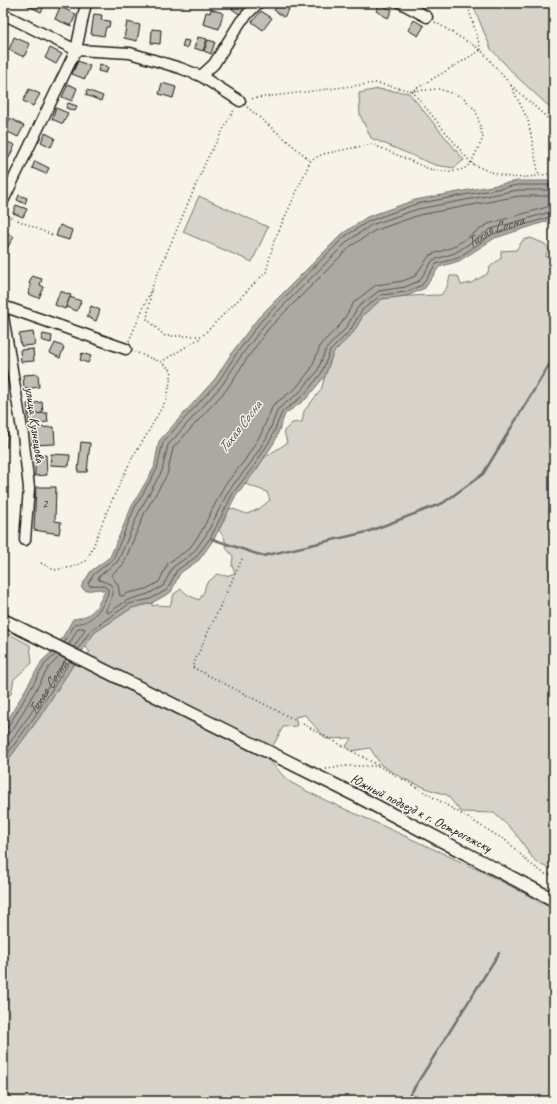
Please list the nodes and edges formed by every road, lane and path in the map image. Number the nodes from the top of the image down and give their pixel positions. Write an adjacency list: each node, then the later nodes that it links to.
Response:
1 (86, 3): 9 (street)
2 (258, 3): 11 (street)
3 (401, 3): 8 (street)
4 (466, 3): 10 (path)
5 (547, 3): 6 (path)
6 (554, 6)
7 (3, 14): 9 (street)
8 (427, 17): 10 (path)
9 (76, 50): 11 (street); 20 (street)
10 (481, 50): 12 (path); 13 (path)
11 (201, 76): 14 (street)
12 (510, 84): 15 (path); 19 (path)
13 (412, 91): 14 (path); 17 (path); 17 (path)
14 (240, 101): 16 (path); 23 (path)
15 (554, 124)
16 (311, 160): 17 (path); 26 (path)
17 (471, 163): 19 (path)
18 (554, 172): 19 (path)
19 (539, 176)
20 (3, 201)
21 (3, 214): 22 (path)
22 (52, 235)
23 (151, 291): 26 (path); 27 (path)
24 (3, 306): 27 (street)
25 (3, 316): 29 (street, улица Кузнецова)
26 (202, 336): 28 (path)
27 (126, 349): 28 (path)
28 (161, 362): 31 (path)
29 (25, 540)
30 (242, 559): 33 (path)
31 (41, 563)
32 (3, 620): 34 (main road, Южный подъезд к г. Острогожску)
33 (379, 766): 34 (path); 35 (path)
34 (308, 772): 36 (main road, Южный подъезд к г. Острогожску)
35 (554, 875)
36 (554, 900)

